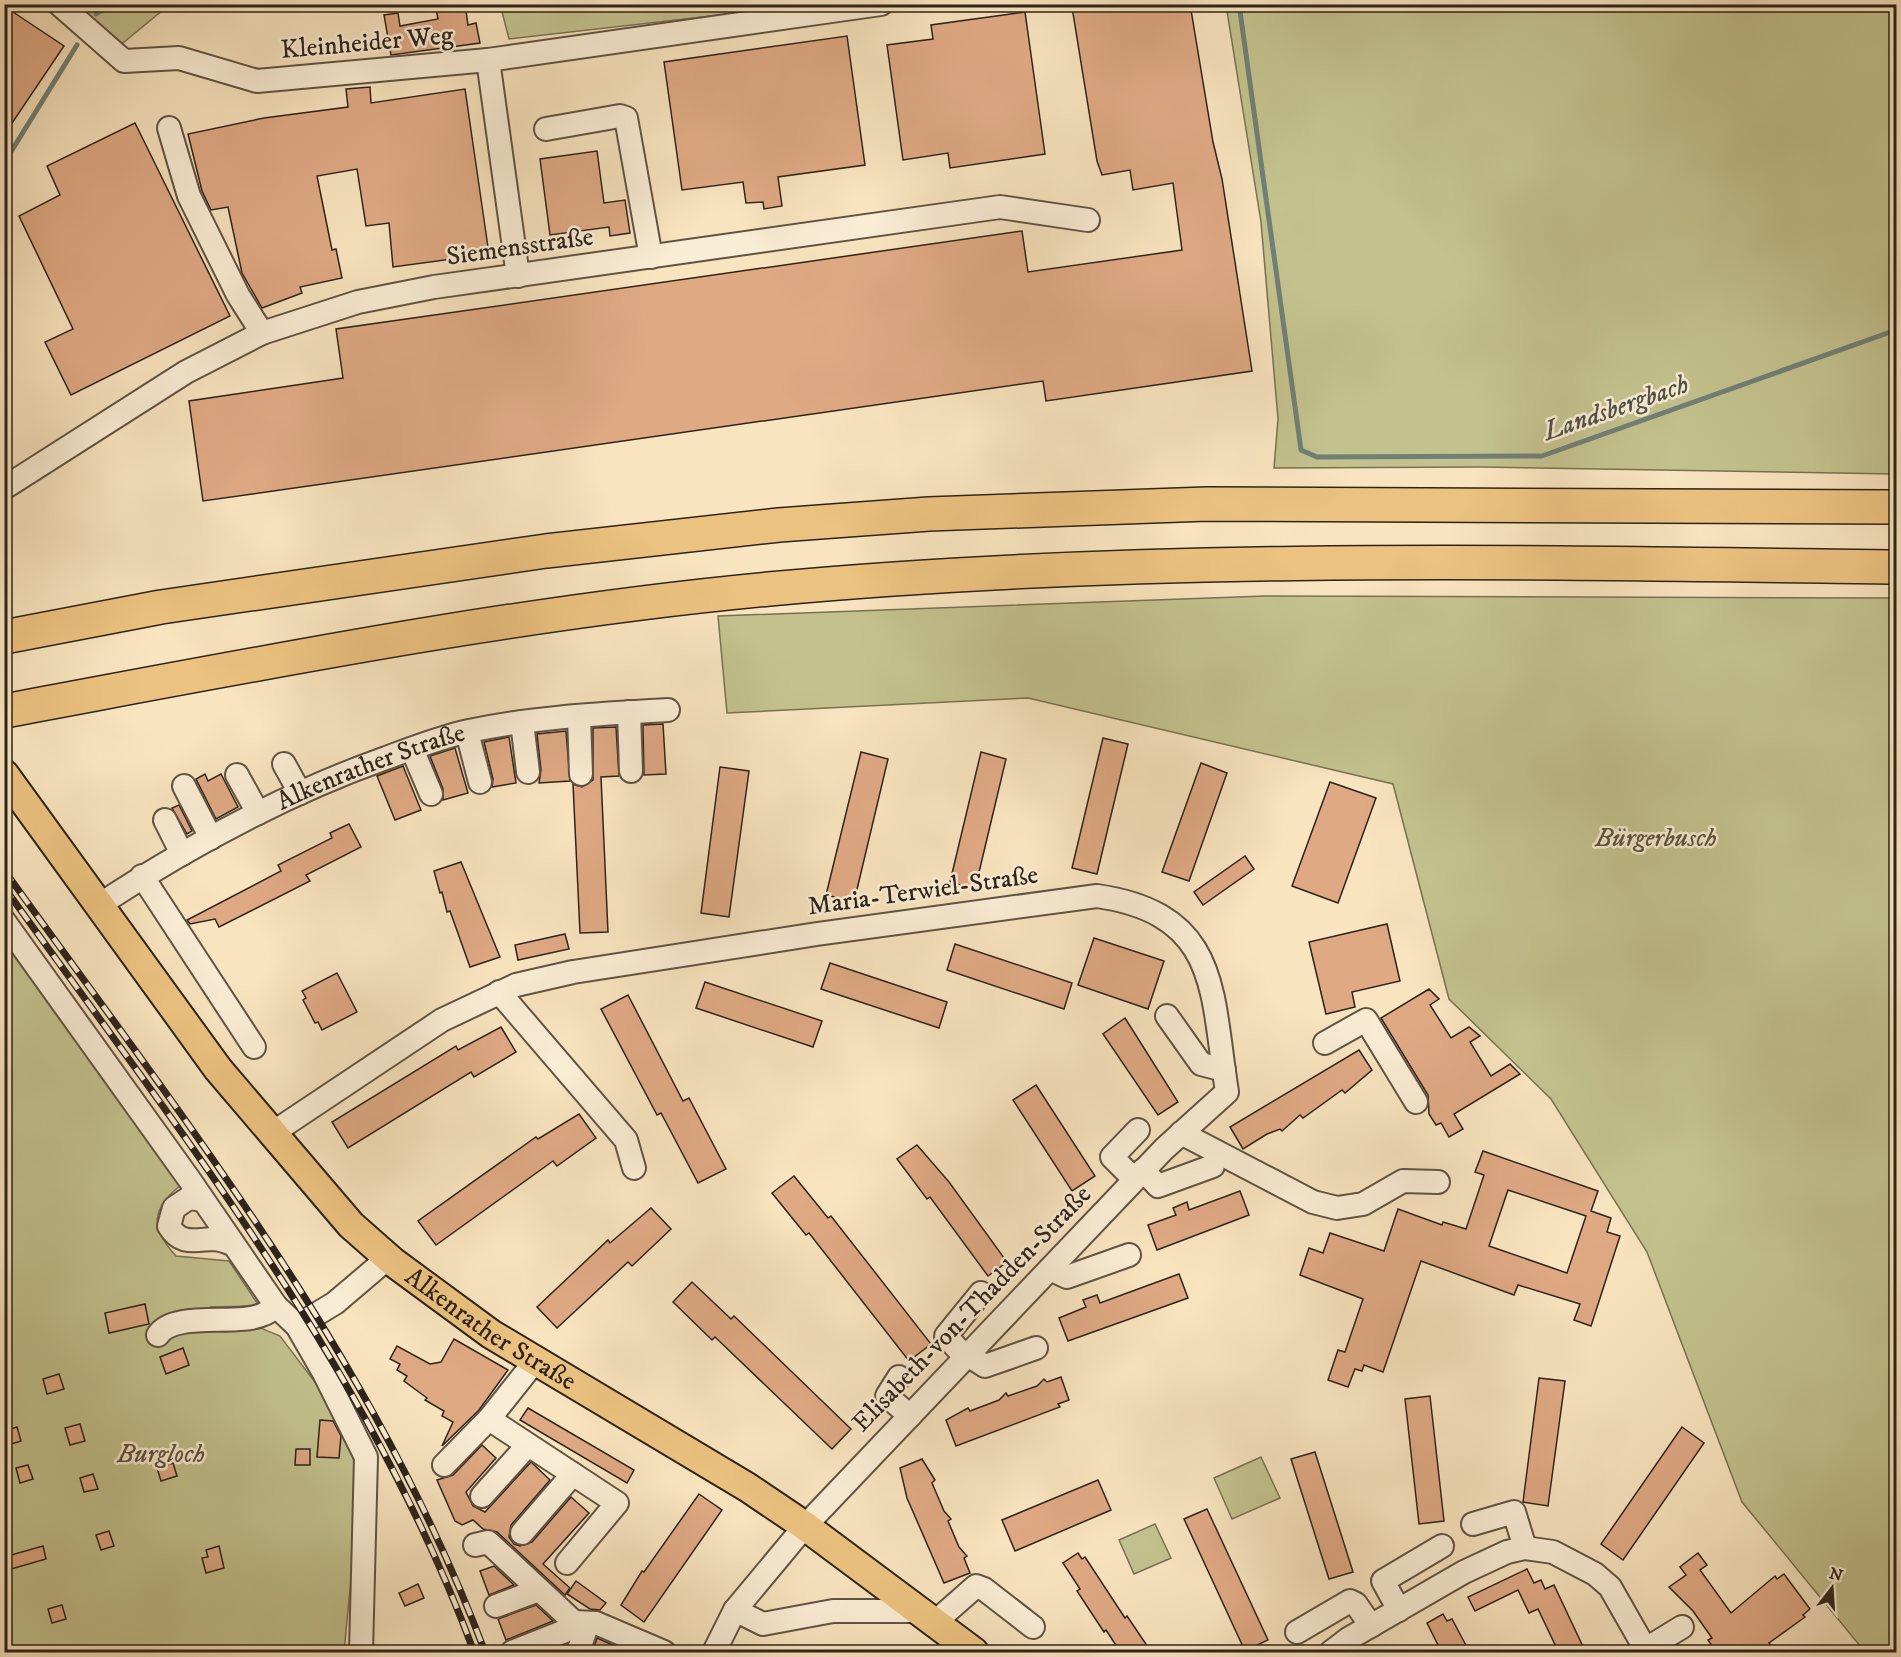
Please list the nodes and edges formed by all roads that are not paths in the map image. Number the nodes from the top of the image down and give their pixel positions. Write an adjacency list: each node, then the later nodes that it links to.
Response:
1 (59, 4): 3 (street, Kleinheider Weg)
2 (881, 4): 3 (street)
3 (488, 60): 8 (street, Kleinheider Weg)
4 (169, 128): 9 (street)
5 (546, 129): 7 (street)
6 (1088, 219): 7 (street, Siemensstraße)
7 (651, 257): 8 (street, Siemensstraße)
8 (518, 276): 9 (street, Siemensstraße)
9 (262, 333): 10 (street, Siemensstraße)
10 (4, 488)
11 (1896, 507): 13 (highway)
12 (1896, 567): 15 (highway)
13 (4, 637)
14 (668, 710): 16 (street, Alkenrather Straße)
15 (4, 711)
16 (629, 712): 17 (street, Alkenrather Straße); 22 (street)
17 (579, 716): 18 (street, Alkenrather Straße); 25 (street)
18 (522, 722): 19 (street, Alkenrather Straße); 23 (street)
19 (467, 732): 20 (street, Alkenrather Straße); 27 (street)
20 (412, 749): 29 (street, Alkenrather Straße); 30 (street)
21 (284, 764): 29 (street)
22 (631, 771)
23 (528, 772)
24 (4, 774): 36 (main road, Alkenrather Straße)
25 (581, 774)
26 (237, 775): 31 (street)
27 (480, 782)
28 (184, 786): 33 (street)
29 (300, 793): 31 (street, Alkenrather Straße)
30 (432, 794)
31 (258, 813): 33 (street, Alkenrather Straße)
32 (165, 820): 34 (street)
33 (211, 838): 34 (street, Alkenrather Straße)
34 (182, 854): 35 (street, Alkenrather Straße)
35 (142, 876): 36 (street, Alkenrather Straße); 41 (street)
36 (99, 905): 46 (main road, Alkenrather Straße)
37 (4, 921): 51 (street)
38 (499, 992): 42 (street, Maria-Terwiel-Straße); 46 (street, Maria-Terwiel-Straße); 48 (street)
39 (1167, 1016): 42 (street)
40 (1325, 1043): 43 (street)
41 (254, 1047)
42 (1226, 1081): 45 (street, Elisabeth-von-Thadden-Straße)
43 (1416, 1102)
44 (1138, 1130): 49 (street)
45 (1181, 1133): 49 (street, Elisabeth-von-Thadden-Straße); 50 (street)
46 (271, 1134): 54 (main road, Alkenrather Straße)
47 (1213, 1166): 49 (street)
48 (634, 1168)
49 (1139, 1175): 55 (street, Elisabeth-von-Thadden-Straße)
50 (1438, 1182)
51 (203, 1200): 52 (street); 52 (street)
52 (233, 1244): 57 (street)
53 (1129, 1255): 55 (street)
54 (388, 1258): 58 (street); 62 (main road, Alkenrather Straße)
55 (1050, 1269): 61 (street, Elisabeth-von-Thadden-Straße)
56 (981, 1293): 61 (street)
57 (276, 1306): 58 (street); 59 (street)
58 (297, 1326): 90 (street)
59 (158, 1335)
60 (1036, 1348): 61 (street)
61 (967, 1357): 64 (street, Elisabeth-von-Thadden-Straße)
62 (536, 1360): 65 (street); 71 (main road, Alkenrather Straße)
63 (898, 1377): 64 (street)
64 (910, 1416): 71 (street, Elisabeth-von-Thadden-Straße)
65 (489, 1419): 66 (street); 67 (street)
66 (528, 1445): 68 (street); 69 (street)
67 (444, 1465)
68 (573, 1474): 72 (street); 76 (street)
69 (482, 1496)
70 (1473, 1524): 75 (street)
71 (805, 1526): 79 (street, Elisabeth-von-Thadden-Straße); 81 (main road, Alkenrather Straße)
72 (522, 1533)
73 (475, 1545): 77 (street)
74 (1442, 1546): 80 (street)
75 (1525, 1548): 80 (street); 88 (street)
76 (567, 1563)
77 (539, 1590): 78 (street); 82 (street)
78 (496, 1606)
79 (735, 1610): 81 (street); 93 (street, Elisabeth-von-Thadden-Straße)
80 (1399, 1610): 83 (street)
81 (926, 1617): 84 (street); 94 (main road, Alkenrather Straße)
82 (581, 1622): 87 (street); 89 (street); 91 (street)
83 (1371, 1626): 86 (street); 95 (street)
84 (1033, 1627)
85 (1682, 1627): 88 (street)
86 (1297, 1632)
87 (635, 1647): 92 (street)
88 (1646, 1651)
89 (512, 1652)
90 (362, 1653)
91 (578, 1653)
92 (664, 1653)
93 (714, 1653)
94 (974, 1653)
95 (1331, 1653)

